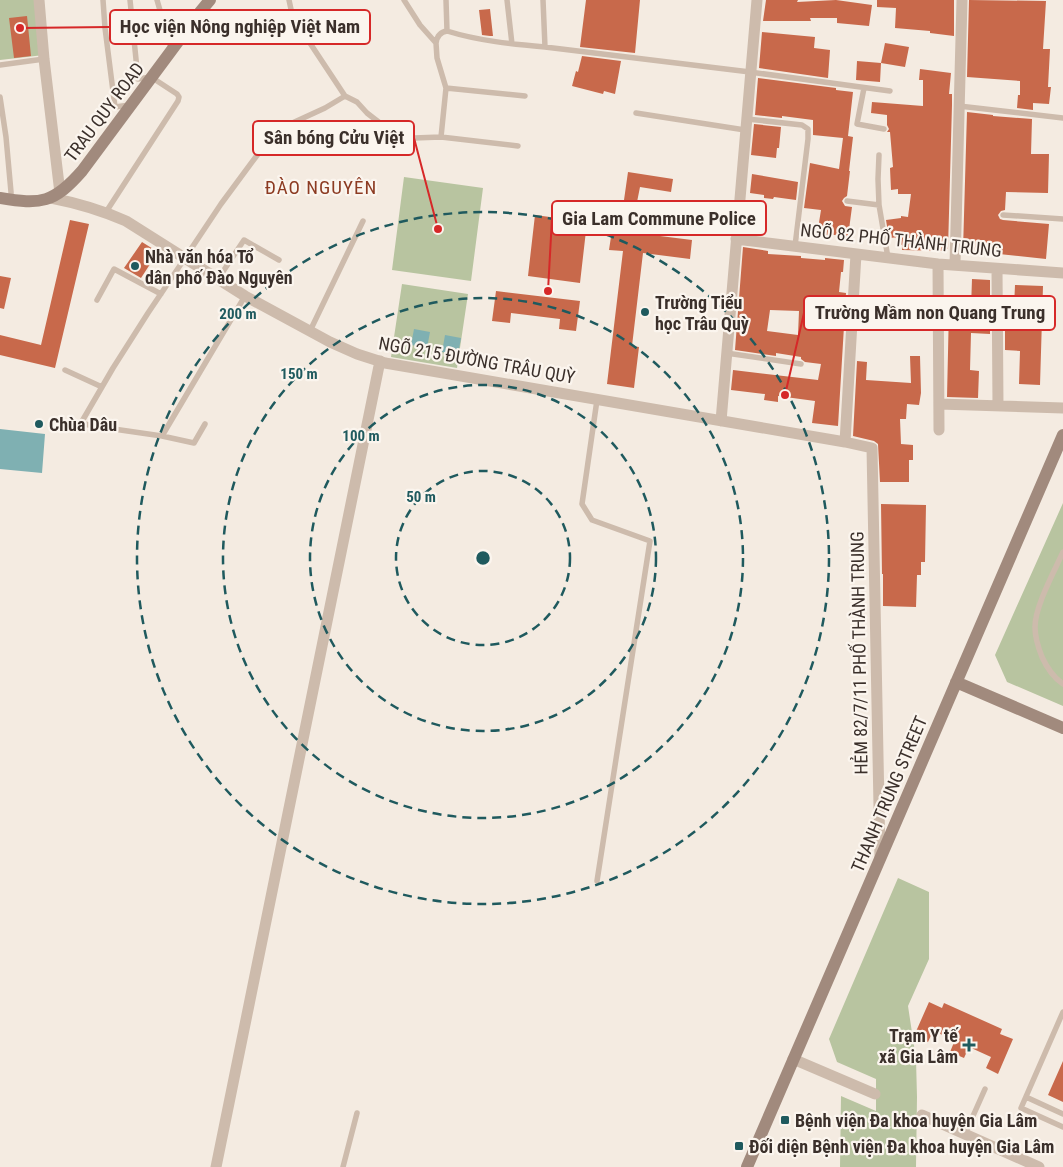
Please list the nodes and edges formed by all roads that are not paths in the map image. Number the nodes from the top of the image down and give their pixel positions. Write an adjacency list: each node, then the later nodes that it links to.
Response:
1 (39, 0): 18 (street)
2 (103, 0): 28 (lane)
3 (130, 0): 21 (lane)
4 (158, 0): 17 (lane)
5 (210, 0): 17 (main road, TRAU QUY ROAD)
6 (288, 0): 25 (lane)
7 (404, 0): 14 (lane)
8 (446, 0): 13 (lane)
9 (507, 0): 15 (lane)
10 (543, 0): 16 (lane)
11 (757, 0): 20 (street)
12 (962, 0): 29 (street)
13 (448, 31): 14 (lane); 15 (lane)
14 (436, 44): 22 (lane)
15 (512, 44): 16 (lane)
16 (545, 47): 20 (lane)
17 (171, 50): 21 (main road, TRAU QUY ROAD)
18 (44, 59): 19 (lane); 37 (street)
19 (0, 65)
20 (750, 72): 23 (lane); 32 (street)
21 (151, 77): 28 (main road, TRAU QUY ROAD); 41 (lane)
22 (446, 88): 26 (lane); 34 (lane)
23 (864, 88): 24 (lane); 33 (lane)
24 (890, 91)
25 (346, 96): 34 (lane); 48 (lane)
26 (524, 96)
27 (0, 97): 38 (lane)
28 (131, 104): 37 (main road, TRAU QUY ROAD)
29 (959, 106): 31 (lane); 52 (street)
30 (636, 113): 32 (lane)
31 (1063, 118)
32 (746, 124): 45 (street); 46 (lane)
33 (884, 129)
34 (441, 137): 35 (lane)
35 (518, 146)
36 (879, 155): 40 (lane)
37 (55, 195): 38 (main road); 41 (street, NGÕ 215 ĐƯỜNG TRÂU QUỲ)
38 (5, 199)
39 (847, 201): 40 (lane)
40 (879, 205): 49 (lane)
41 (106, 212): 48 (street, NGÕ 215 ĐƯỜNG TRÂU QUỲ)
42 (1002, 215): 43 (lane)
43 (1063, 220)
44 (363, 221): 59 (lane)
45 (736, 239): 46 (street, NGÕ 82 PHỐ THÀNH TRUNG); 60 (street)
46 (795, 246): 47 (street, NGÕ 82 PHỐ THÀNH TRUNG)
47 (856, 254): 49 (street, NGÕ 82 PHỐ THÀNH TRUNG); 74 (street)
48 (185, 258): 55 (street, NGÕ 215 ĐƯỜNG TRÂU QUỲ); 56 (lane)
49 (888, 258): 51 (street, NGÕ 82 PHỐ THÀNH TRUNG)
50 (279, 260): 55 (lane)
51 (938, 264): 52 (street, NGÕ 82 PHỐ THÀNH TRUNG); 66 (street)
52 (955, 266): 53 (street, NGÕ 82 PHỐ THÀNH TRUNG)
53 (996, 269): 54 (street, NGÕ 82 PHỐ THÀNH TRUNG); 67 (street)
54 (1063, 273)
55 (218, 279): 57 (street, NGÕ 215 ĐƯỜNG TRÂU QUỲ)
56 (161, 294): 58 (lane); 64 (lane)
57 (245, 296): 59 (street, NGÕ 215 ĐƯỜNG TRÂU QUỲ); 73 (lane)
58 (97, 300)
59 (310, 331): 61 (street, NGÕ 215 ĐƯỜNG TRÂU QUỲ)
60 (726, 353): 62 (lane); 69 (street)
61 (380, 361): 65 (street, NGÕ 215 ĐƯỜNG TRÂU QUỲ); 92 (street)
62 (800, 364)
63 (65, 370): 64 (lane)
64 (102, 387): 73 (lane)
65 (597, 400): 69 (street, NGÕ 215 ĐƯỜNG TRÂU QUỲ); 81 (lane)
66 (939, 404): 67 (street); 71 (street)
67 (998, 406): 68 (street)
68 (1063, 408)
69 (720, 421): 74 (street, NGÕ 215 ĐƯỜNG TRÂU QUỲ)
70 (206, 424): 73 (lane)
71 (939, 430)
72 (1063, 435): 77 (main road, THANH TRUNG STREET)
73 (162, 436)
74 (845, 442): 75 (street, NGÕ 215 ĐƯỜNG TRÂU QUỲ)
75 (872, 448): 80 (street, HẺM 82/7/11 PHỐ THÀNH TRUNG)
76 (1063, 552): 78 (lane)
77 (956, 682): 79 (main road); 80 (main road, THANH TRUNG STREET)
78 (1063, 684)
79 (1063, 728)
80 (880, 858): 83 (main road, THANH TRUNG STREET)
81 (596, 881)
82 (1063, 1012): 86 (lane)
83 (793, 1058): 85 (street); 94 (main road, THANH TRUNG STREET)
84 (984, 1089): 91 (lane)
85 (875, 1094)
86 (1026, 1097): 88 (lane); 90 (lane)
87 (356, 1113): 93 (lane)
88 (1063, 1114)
89 (922, 1116): 91 (street)
90 (1063, 1127)
91 (965, 1134): 95 (street)
92 (216, 1167)
93 (344, 1167)
94 (746, 1167)
95 (1039, 1167)

